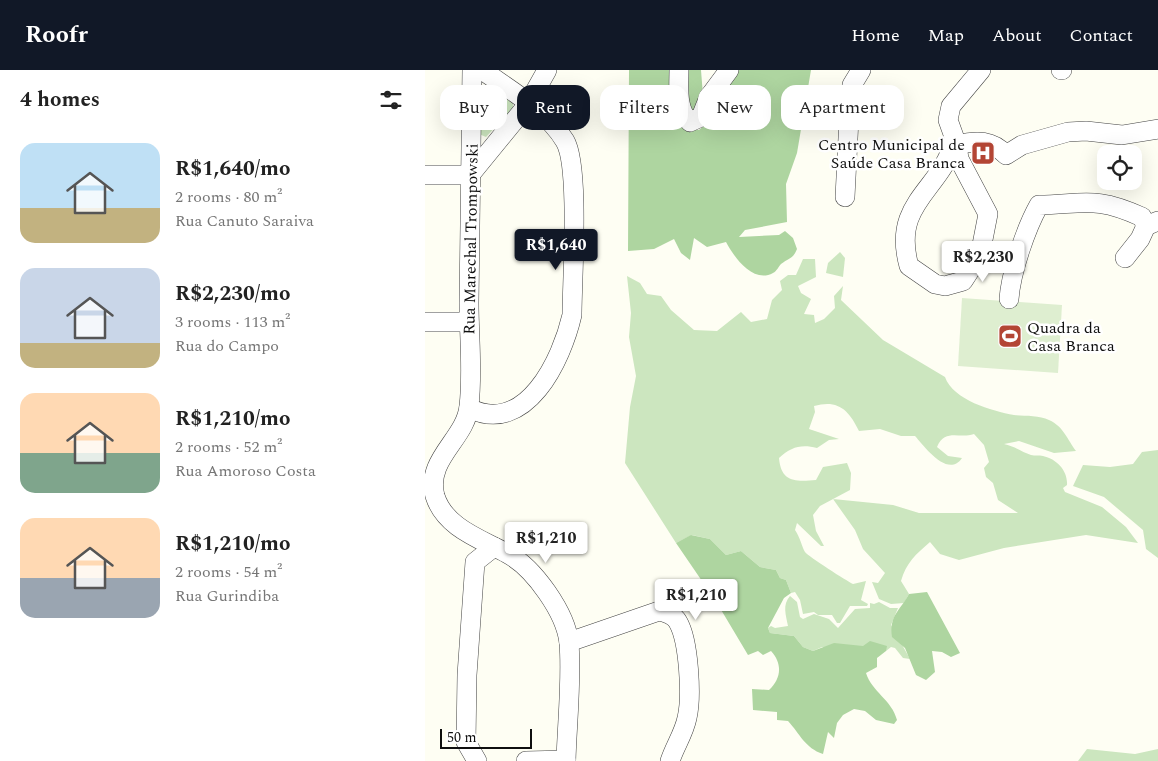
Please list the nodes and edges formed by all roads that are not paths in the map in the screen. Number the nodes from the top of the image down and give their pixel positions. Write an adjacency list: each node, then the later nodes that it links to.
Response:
1 (472, 70): 16 (street, Rua Marechal Trompowski)
2 (482, 70): 10 (street)
3 (547, 70): 9 (street)
4 (679, 70): 5 (street)
5 (729, 70)
6 (861, 70): 17 (street)
7 (995, 70): 8 (street)
8 (976, 75): 14 (street)
9 (539, 85)
10 (517, 96)
11 (517, 117): 16 (street)
12 (556, 130): 23 (street)
13 (1158, 130): 14 (street)
14 (956, 143): 14 (street)
15 (425, 175): 16 (street)
16 (470, 175): 22 (street, Rua Marechal Trompowski)
17 (845, 197)
18 (1153, 220): 19 (street); 20 (street)
19 (1125, 258)
20 (1009, 299)
21 (425, 322): 22 (street)
22 (469, 322): 23 (street, Rua Marechal Trompowski)
23 (469, 408): 24 (street)
24 (493, 546): 25 (street); 26 (street)
25 (569, 642): 28 (street); 29 (street)
26 (477, 761)
27 (526, 761): 28 (street)
28 (566, 761)
29 (670, 761)

